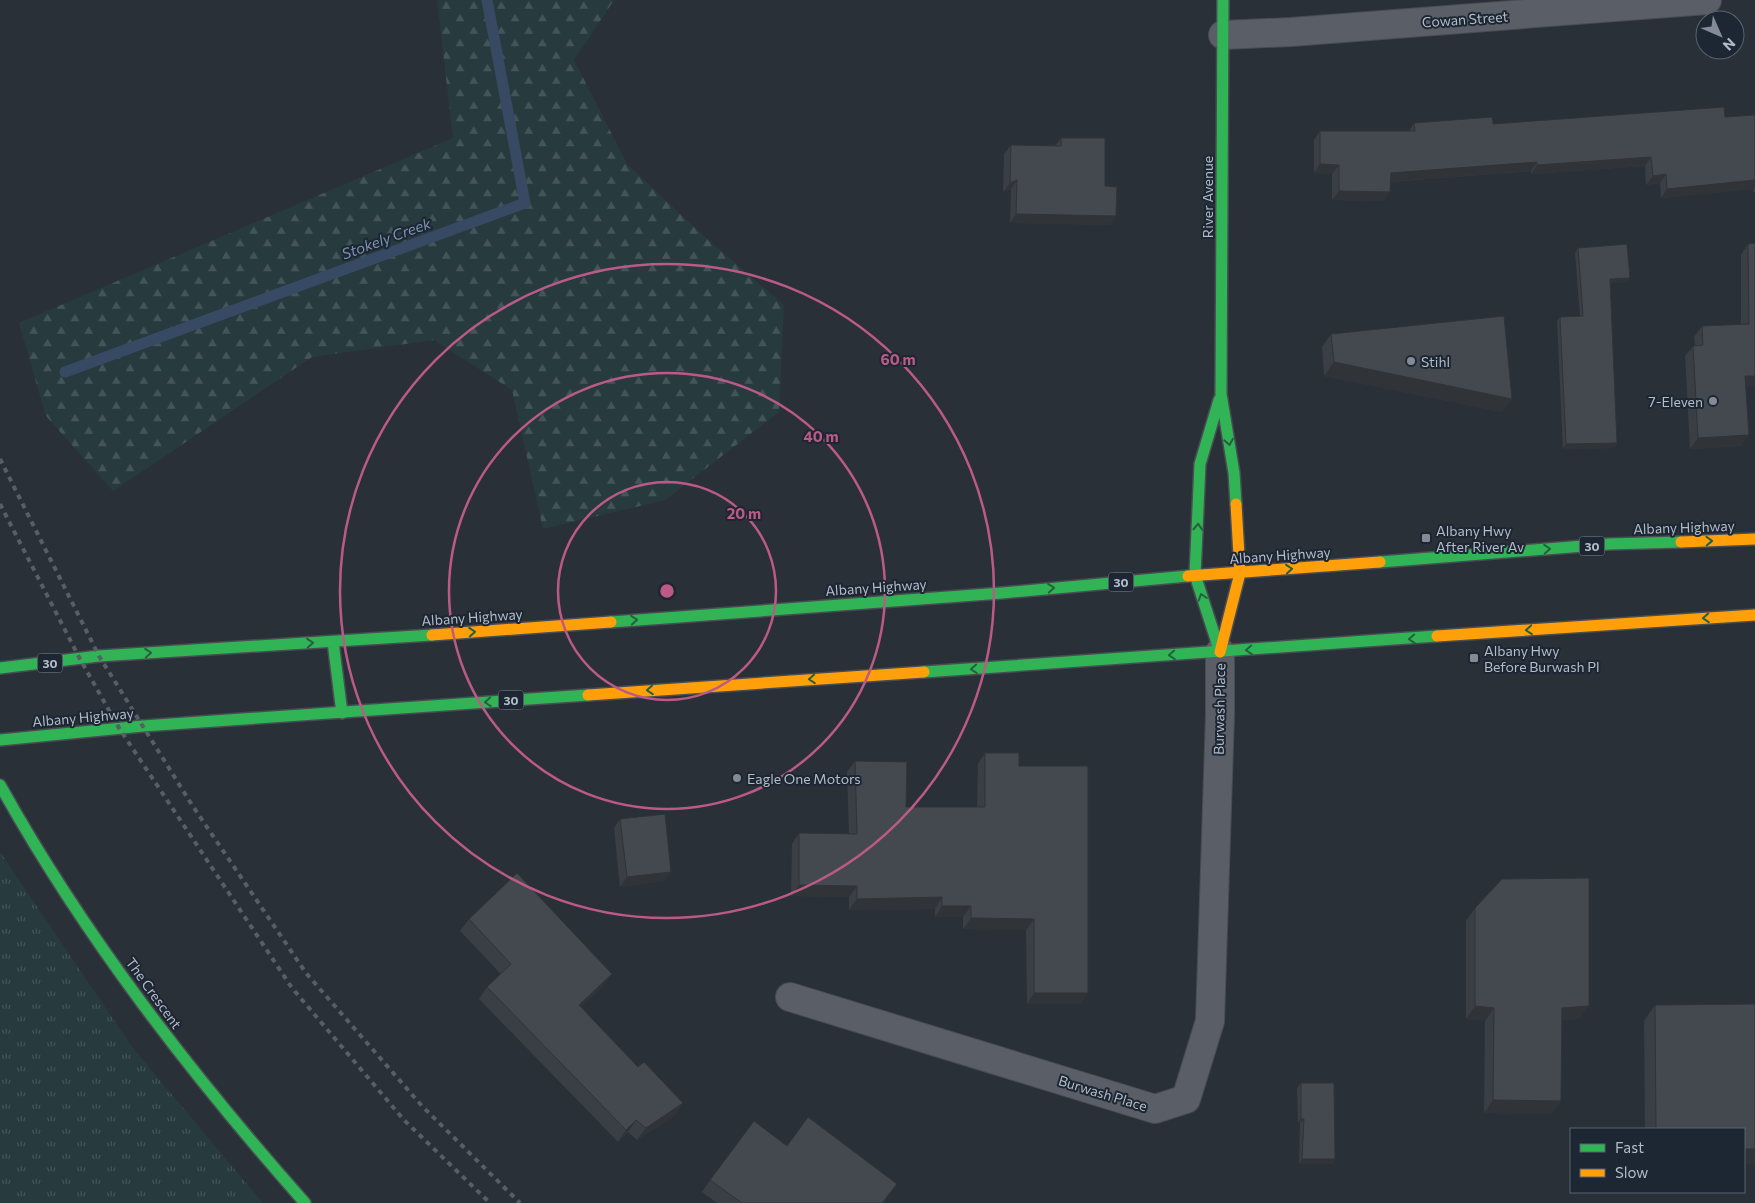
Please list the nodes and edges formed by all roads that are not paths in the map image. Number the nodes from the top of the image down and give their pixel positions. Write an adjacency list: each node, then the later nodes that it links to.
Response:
1 (1223, 0): 3 (main road, River Avenue)
2 (1707, 0): 3 (street, Cowan Street)
3 (1223, 35): 4 (main road, River Avenue)
4 (1220, 394): 6 (main road, River Avenue, one-way to 6); 7 (main road, River Avenue, one-way to 4)
5 (1755, 539): 6 (main road, Albany Highway / 30, one-way to 5)
6 (1240, 574): 7 (main road, Albany Highway / 30); 10 (main road, River Avenue)
7 (1195, 575): 9 (main road, Albany Highway / 30, one-way to 7); 10 (main road, one-way to 7)
8 (1755, 615): 10 (main road, Albany Highway / 30, one-way to 10)
9 (333, 642): 11 (main road, Albany Highway / 30, one-way to 9); 12 (main road)
10 (1220, 652): 12 (main road, Albany Highway / 30, one-way to 12); 15 (street, Burwash Place)
11 (0, 668)
12 (342, 713): 13 (main road, Albany Highway / 30)
13 (0, 740)
14 (0, 785): 16 (main road, The Crescent)
15 (790, 997)
16 (305, 1203)

